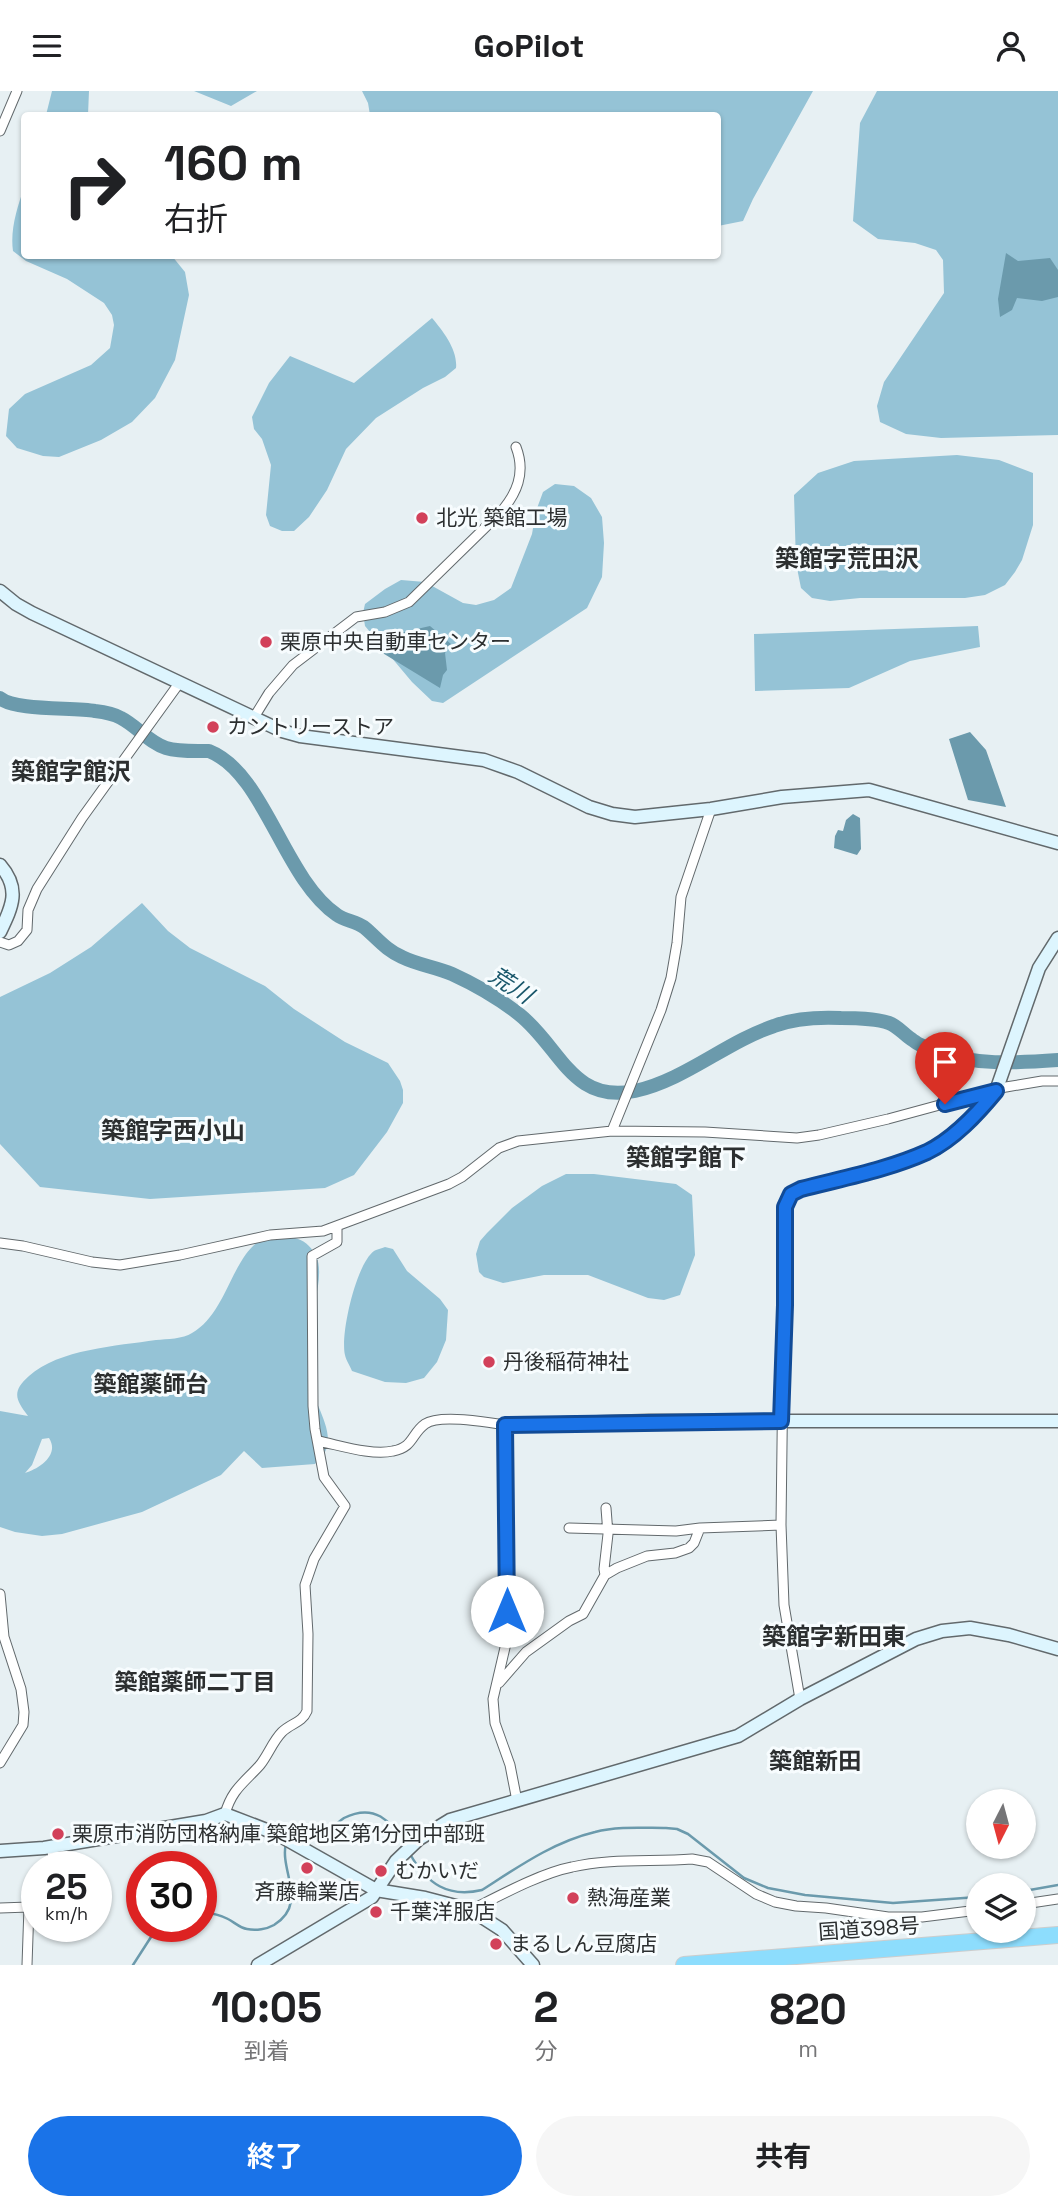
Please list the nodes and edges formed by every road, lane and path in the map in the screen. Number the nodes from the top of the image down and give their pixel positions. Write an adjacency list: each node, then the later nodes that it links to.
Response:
1 (18, 91): 2 (street)
2 (0, 131)
3 (516, 447): 6 (street)
4 (0, 591): 5 (street)
5 (180, 682): 6 (street); 12 (street)
6 (253, 719): 7 (street)
7 (711, 809): 8 (street); 15 (street)
8 (1058, 843)
9 (0, 865): 10 (street)
10 (0, 932)
11 (1058, 938): 14 (street)
12 (0, 942)
13 (1058, 1081): 14 (street)
14 (996, 1091): 15 (street); 18 (street)
15 (611, 1131): 16 (street)
16 (337, 1226): 17 (street); 21 (street)
17 (0, 1243)
18 (781, 1421): 19 (street); 20 (street); 23 (street)
19 (1058, 1421)
20 (505, 1425): 21 (street); 30 (street)
21 (318, 1441): 34 (street)
22 (606, 1508): 26 (street)
23 (780, 1525): 25 (street); 31 (street)
24 (569, 1528): 26 (street)
25 (700, 1528): 26 (street); 27 (street)
26 (607, 1529): 27 (street)
27 (605, 1575): 30 (street)
28 (0, 1594): 32 (street)
29 (1058, 1649): 31 (street)
30 (498, 1684): 33 (street)
31 (800, 1699): 33 (street)
32 (0, 1763)
33 (517, 1801): 38 (street)
34 (225, 1814): 35 (street); 38 (street)
35 (52, 1846): 36 (street); 37 (street)
36 (0, 1851)
37 (52, 1851)
38 (376, 1890): 43 (street); 48 (street)
39 (1058, 1899): 40 (street)
40 (1036, 1902)
41 (21, 1905): 42 (street)
42 (0, 1908)
43 (471, 1910): 44 (street); 49 (street)
44 (966, 1912)
45 (1058, 1935): 50 (highway, 国道398号)
46 (29, 1942): 47 (street)
47 (27, 1965)
48 (258, 1965)
49 (533, 1965)
50 (684, 1965)

